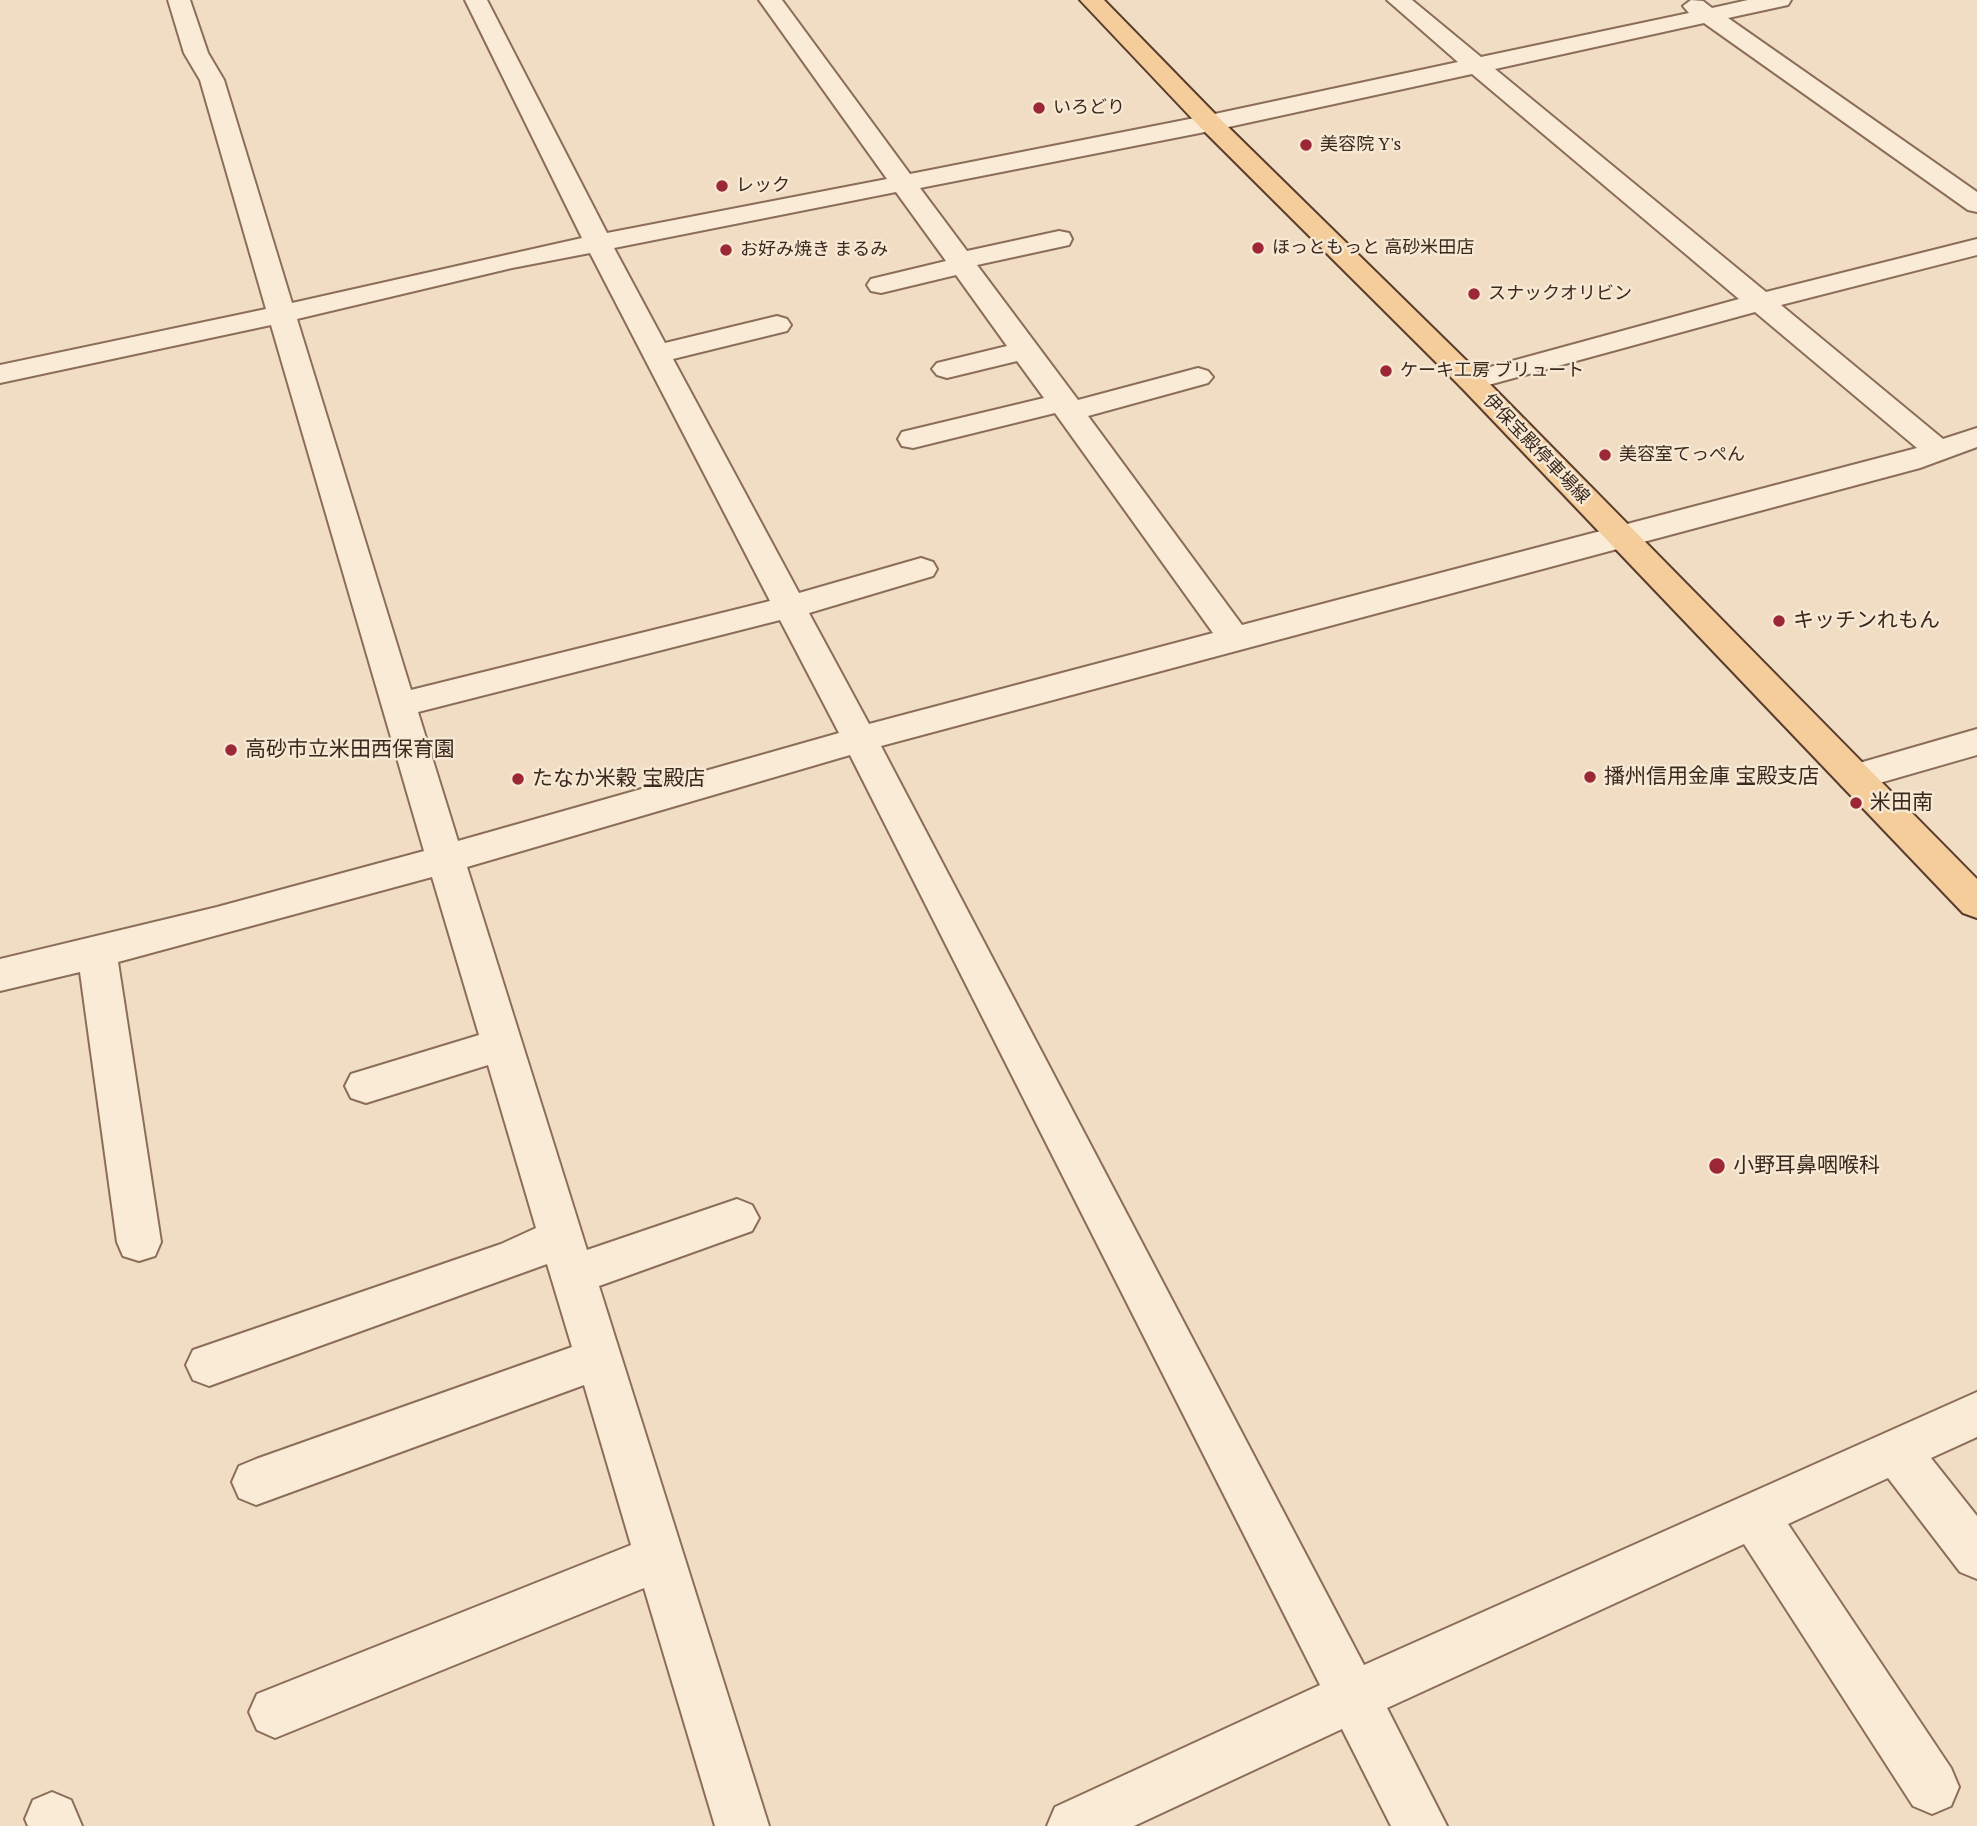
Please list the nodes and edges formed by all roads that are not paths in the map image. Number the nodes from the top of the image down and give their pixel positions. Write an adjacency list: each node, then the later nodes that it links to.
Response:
1 (178, 0): 19 (street)
2 (476, 0): 14 (street)
3 (770, 0): 11 (street)
4 (1091, 0): 10 (main road, 伊保宝殿停車場線)
5 (1398, 0): 9 (street)
6 (1686, 0): 8 (street)
7 (1780, 0): 8 (street)
8 (1708, 16): 9 (street); 12 (street)
9 (1477, 64): 10 (street); 18 (street)
10 (1210, 123): 11 (street); 26 (main road, 伊保宝殿停車場線)
11 (904, 184): 14 (street); 16 (street)
12 (1977, 204)
13 (1059, 239): 16 (street)
14 (598, 243): 19 (street); 22 (street)
15 (1977, 247): 18 (street)
16 (962, 263): 17 (street); 21 (street)
17 (881, 285)
18 (1759, 302): 26 (street); 30 (street)
19 (282, 314): 24 (street); 35 (street)
20 (777, 325): 22 (street)
21 (1026, 350): 23 (street); 27 (street)
22 (657, 354): 33 (street)
23 (947, 369)
24 (0, 373)
25 (1198, 377): 27 (street)
26 (1471, 381): 31 (main road, 伊保宝殿停車場線)
27 (1067, 407): 29 (street); 34 (street)
28 (1977, 437): 30 (street)
29 (912, 439)
30 (1937, 449): 31 (street)
31 (1618, 536): 34 (street); 38 (main road, 伊保宝殿停車場線)
32 (921, 569): 33 (street)
33 (790, 607): 35 (street); 36 (street)
34 (1234, 638): 36 (street)
35 (398, 705): 39 (street)
36 (860, 740): 39 (street); 56 (street)
37 (1977, 742): 38 (street)
38 (1854, 778): 40 (main road, 伊保宝殿停車場線)
39 (446, 859): 41 (street); 43 (street)
40 (1977, 903)
41 (97, 954): 42 (street); 46 (street)
42 (0, 975)
43 (502, 1044): 44 (street); 47 (street)
44 (366, 1086)
45 (737, 1218): 47 (street)
46 (139, 1242)
47 (566, 1256): 48 (street); 49 (street)
48 (598, 1359): 52 (street); 55 (street)
49 (208, 1365)
50 (1977, 1414): 51 (street)
51 (1896, 1451): 53 (street); 54 (street)
52 (256, 1482)
53 (1753, 1515): 56 (street); 58 (street)
54 (1977, 1555)
55 (659, 1558): 57 (street); 59 (street)
56 (1352, 1697): 60 (street); 61 (street)
57 (275, 1712)
58 (1932, 1787)
59 (742, 1826)
60 (1074, 1826)
61 (1420, 1826)

